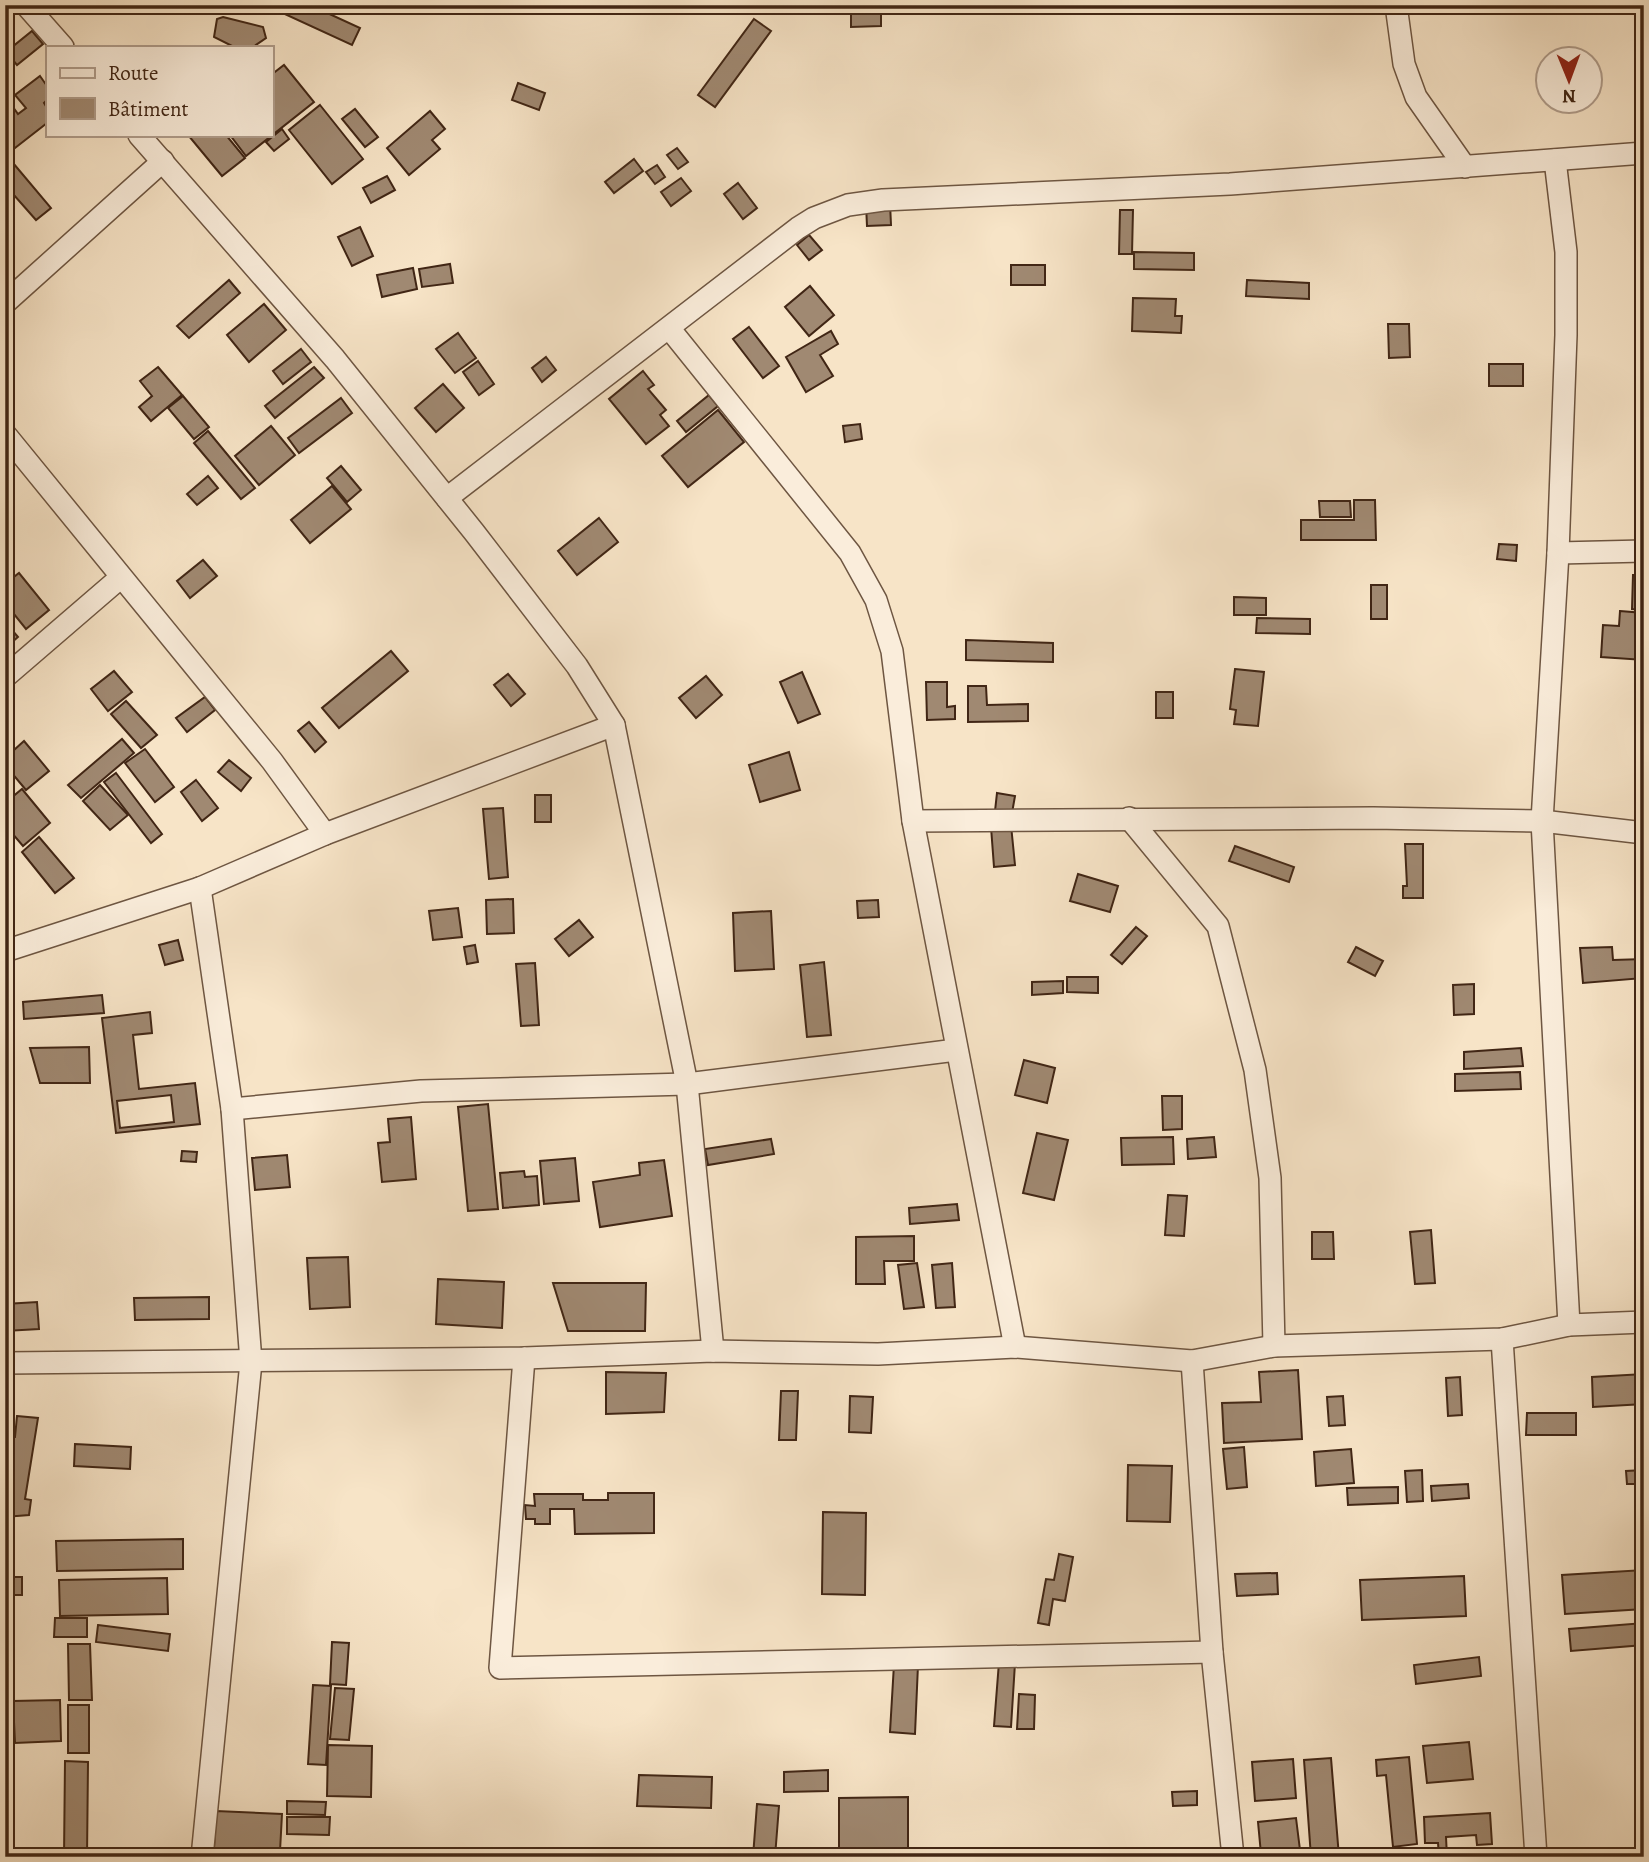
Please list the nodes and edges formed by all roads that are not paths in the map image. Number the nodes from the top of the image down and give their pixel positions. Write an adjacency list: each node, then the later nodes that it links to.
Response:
1 (26, 5): 3 (street)
2 (1396, 5): 8 (street)
3 (62, 46)
4 (140, 136): 7 (street)
5 (1644, 153): 6 (street)
6 (1555, 160): 8 (street); 14 (street)
7 (163, 162): 9 (street); 12 (street)
8 (1465, 167): 10 (street)
9 (5, 303)
10 (669, 328): 12 (street); 19 (street)
11 (5, 433): 15 (street)
12 (447, 498): 17 (street)
13 (1644, 551): 14 (street)
14 (1558, 553): 20 (street)
15 (120, 578): 16 (street); 22 (street)
16 (5, 677)
17 (614, 725): 22 (street); 26 (street)
18 (1129, 818): 19 (street); 20 (street); 31 (street)
19 (913, 821): 25 (street)
20 (1542, 821): 21 (street); 29 (street)
21 (1644, 833)
22 (325, 834): 23 (street)
23 (200, 888): 24 (street); 27 (street)
24 (5, 951)
25 (956, 1050): 26 (street); 32 (street)
26 (687, 1084): 27 (street); 33 (street)
27 (232, 1109): 36 (street)
28 (1644, 1322): 29 (street)
29 (1569, 1325): 30 (street)
30 (1502, 1339): 31 (street); 41 (street)
31 (1274, 1346): 35 (street)
32 (1015, 1348): 33 (street); 35 (street)
33 (713, 1351): 34 (street)
34 (524, 1358): 36 (street); 38 (street)
35 (1192, 1361): 38 (street)
36 (251, 1362): 37 (street); 39 (street)
37 (5, 1363)
38 (1212, 1652): 40 (street)
39 (202, 1857)
40 (1233, 1857)
41 (1536, 1857)

